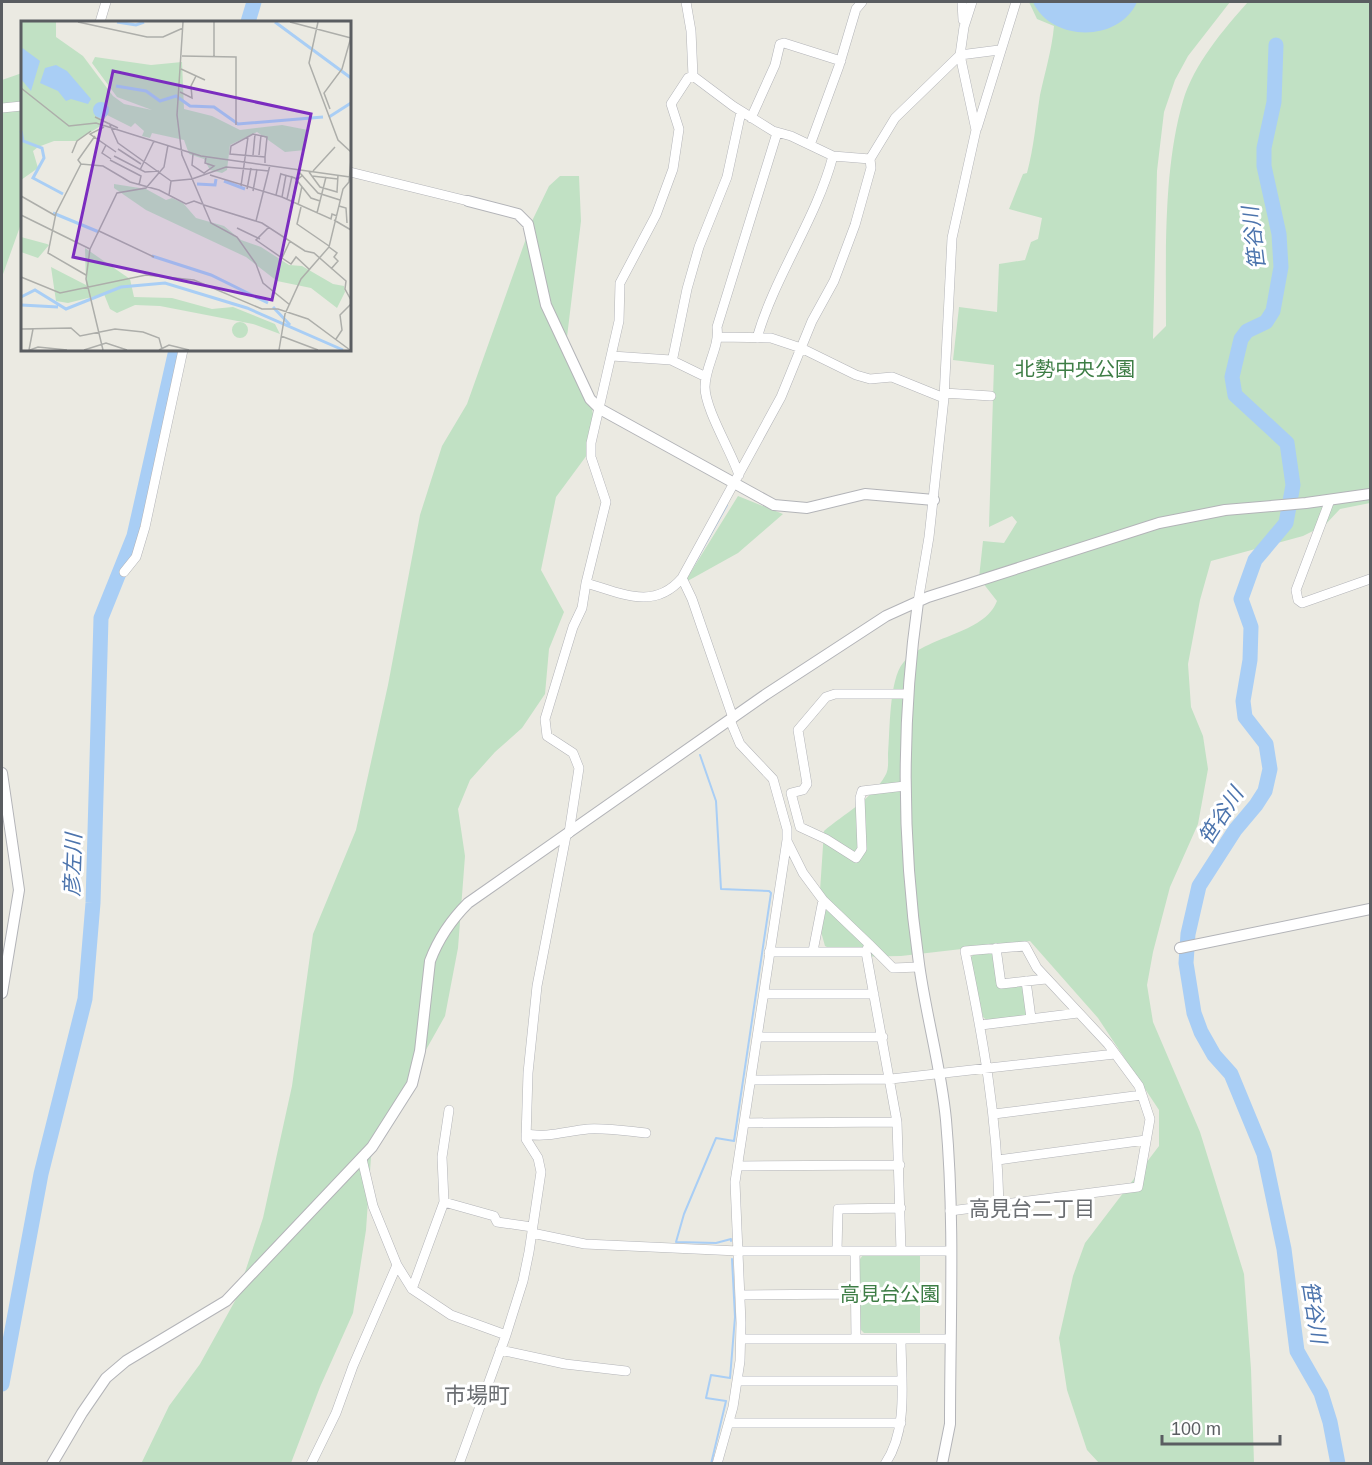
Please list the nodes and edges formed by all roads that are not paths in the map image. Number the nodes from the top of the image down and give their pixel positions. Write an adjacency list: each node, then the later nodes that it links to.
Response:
1 (106, 2): 7 (street)
2 (686, 2): 12 (street)
3 (862, 2): 11 (street)
4 (962, 2): 8 (street)
5 (972, 2): 8 (street)
6 (1016, 2): 9 (street)
7 (100, 21)
8 (963, 27): 10 (street)
9 (999, 50): 10 (street); 17 (street)
10 (960, 55): 17 (street); 21 (street)
11 (840, 61): 16 (street); 19 (street)
12 (693, 76): 15 (street); 28 (street)
13 (21, 106): 14 (street)
14 (2, 108)
15 (741, 112): 16 (street); 29 (street)
16 (752, 118): 18 (street)
17 (976, 130): 31 (street)
18 (777, 133): 19 (street); 24 (street)
19 (810, 145): 20 (street)
20 (833, 156): 21 (street); 25 (street)
21 (870, 159): 26 (street)
22 (351, 171): 23 (street)
23 (468, 201): 33 (street)
24 (718, 337): 25 (street); 30 (street)
25 (757, 338): 26 (street)
26 (801, 348): 31 (street); 34 (street)
27 (183, 351): 38 (street)
28 (612, 356): 29 (street); 33 (street)
29 (671, 360): 30 (street)
30 (706, 377): 34 (street)
31 (944, 395): 32 (street); 36 (street)
32 (991, 396)
33 (600, 410): 34 (street); 41 (street)
34 (737, 480): 36 (street); 39 (street)
35 (1371, 494): 37 (street)
36 (933, 500): 42 (street)
37 (1330, 501): 40 (street); 42 (street)
38 (124, 572)
39 (682, 578): 41 (street); 44 (street)
40 (1371, 579)
41 (585, 583): 47 (street)
42 (918, 602): 43 (street); 44 (street)
43 (907, 694): 46 (street); 46 (street)
44 (732, 719): 47 (street); 48 (street)
45 (2, 773): 59 (street)
46 (905, 786): 56 (street)
47 (567, 835): 78 (street); 82 (street)
48 (787, 840): 49 (street); 54 (street)
49 (823, 900): 51 (street); 55 (street)
50 (1371, 909): 53 (street)
51 (867, 948): 55 (street); 56 (street); 61 (street)
52 (996, 948): 57 (street); 58 (street); 64 (street)
53 (1180, 948)
54 (769, 951): 55 (street); 60 (street)
55 (813, 951)
56 (919, 967): 69 (street)
57 (1046, 979): 58 (street); 62 (street)
58 (1026, 981): 63 (street)
59 (2, 993)
60 (764, 994): 61 (street); 65 (street)
61 (874, 994): 66 (street)
62 (1078, 1013): 63 (street); 67 (street)
63 (1031, 1018): 64 (street)
64 (981, 1025): 68 (street)
65 (758, 1037): 66 (street); 71 (street)
66 (883, 1037): 70 (street)
67 (1115, 1054): 68 (street); 72 (street)
68 (989, 1070): 69 (street); 74 (street)
69 (940, 1075): 70 (street); 89 (street)
70 (891, 1079): 71 (street); 75 (street)
71 (752, 1080): 76 (street)
72 (1142, 1095): 74 (street); 80 (street)
73 (449, 1110): 86 (street)
74 (994, 1114): 83 (street)
75 (897, 1122): 76 (street); 84 (street)
76 (744, 1123): 85 (street)
77 (646, 1133): 79 (street)
78 (526, 1134): 79 (street); 81 (street)
79 (543, 1137): 81 (street)
80 (1146, 1140): 83 (street); 87 (street)
81 (538, 1158): 90 (street)
82 (362, 1159): 96 (street); 112 (street)
83 (998, 1160): 87 (street)
84 (900, 1165): 85 (street); 88 (street)
85 (738, 1166): 91 (street)
86 (444, 1202): 90 (street); 97 (street)
87 (999, 1205): 89 (street)
88 (900, 1208): 92 (street); 93 (street)
89 (950, 1211): 94 (street)
90 (532, 1230): 91 (street); 100 (street)
91 (738, 1251): 92 (street); 99 (street)
92 (837, 1251): 95 (street)
93 (901, 1251): 94 (street); 95 (street)
94 (950, 1251): 104 (street)
95 (855, 1252): 98 (street)
96 (398, 1265): 97 (street); 113 (street)
97 (412, 1289): 100 (street)
98 (856, 1294): 99 (street); 102 (street)
99 (740, 1295): 101 (street)
100 (506, 1335): 105 (street)
101 (741, 1339): 102 (street); 107 (street)
102 (856, 1339): 103 (street)
103 (901, 1339): 104 (street); 108 (street)
104 (950, 1339): 111 (street)
105 (500, 1350): 106 (street); 114 (street)
106 (626, 1371)
107 (737, 1381): 108 (street); 109 (street)
108 (901, 1381): 110 (street)
109 (729, 1423): 110 (street); 115 (street)
110 (901, 1423): 116 (street)
111 (944, 1462)
112 (52, 1464)
113 (311, 1464)
114 (459, 1464)
115 (717, 1464)
116 (885, 1464)

